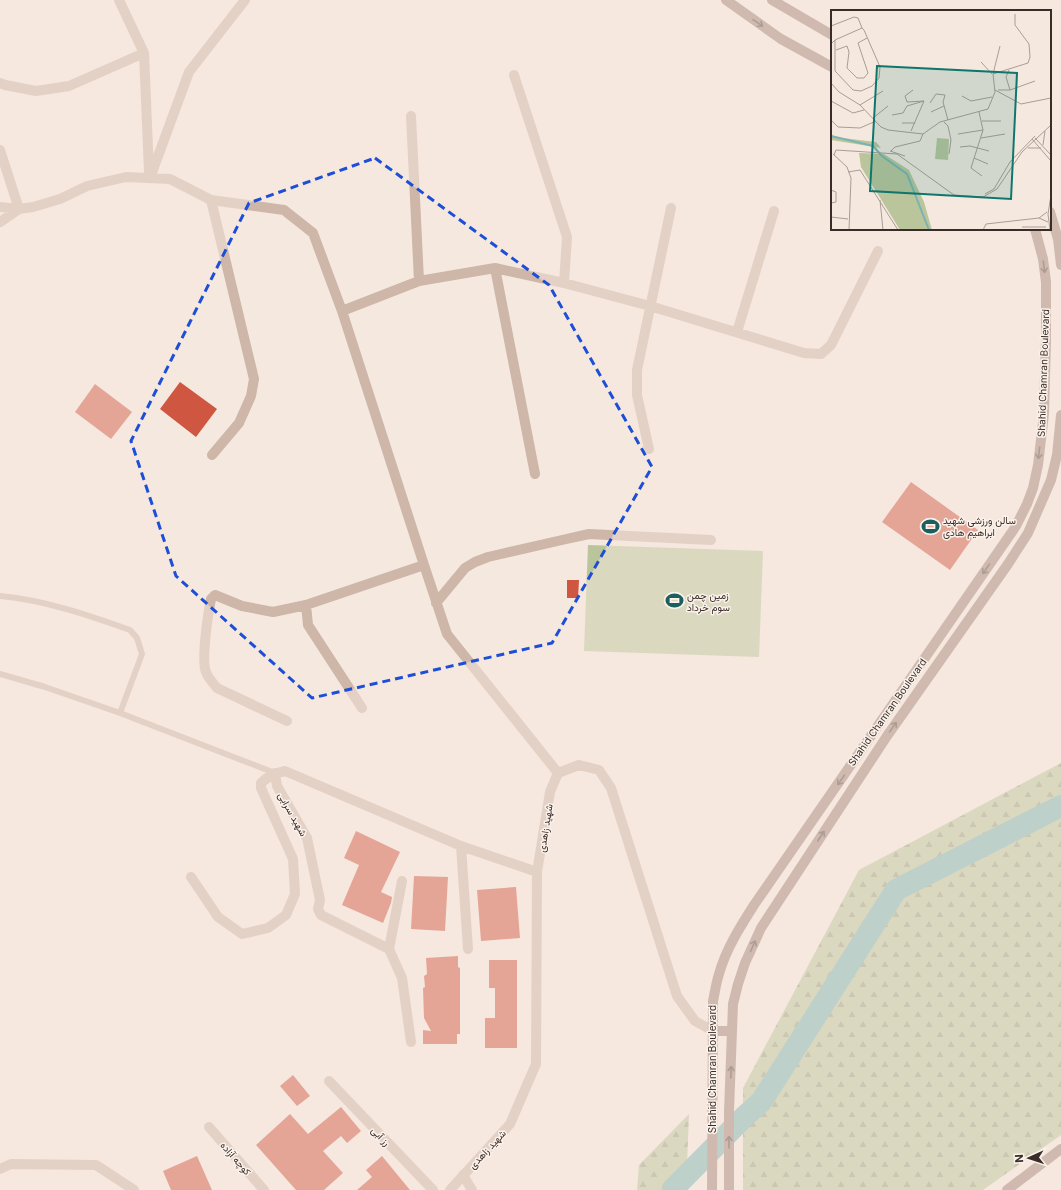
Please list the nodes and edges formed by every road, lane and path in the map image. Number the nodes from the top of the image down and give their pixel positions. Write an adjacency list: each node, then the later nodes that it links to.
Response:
1 (119, 0): 6 (street)
2 (245, 0): 12 (street)
3 (726, 0): 7 (main road, one-way to 7)
4 (772, 0): 5 (main road)
5 (831, 34)
6 (144, 53): 9 (street); 12 (street)
7 (831, 66)
8 (514, 74): 25 (street)
9 (0, 83)
10 (411, 116): 24 (street)
11 (0, 150): 16 (street)
12 (150, 178): 13 (street); 16 (street)
13 (211, 200): 27 (street); 31 (street)
14 (0, 207): 16 (street)
15 (671, 208): 26 (street)
16 (18, 209): 19 (street)
17 (774, 211): 28 (street)
18 (1051, 215): 22 (main road)
19 (0, 222)
20 (1035, 230): 50 (main road, Shahid Chamran Boulevard, one-way to 50)
21 (878, 250): 28 (street)
22 (1061, 265)
23 (495, 268): 24 (street); 25 (street); 32 (street)
24 (419, 281): 27 (street)
25 (564, 283): 26 (street)
26 (650, 306): 28 (street); 30 (street)
27 (342, 311): 34 (street)
28 (737, 332)
29 (1061, 415): 51 (main road, Shahid Chamran Boulevard, one-way to 29)
30 (649, 449)
31 (212, 455)
32 (535, 474)
33 (711, 540): 36 (street)
34 (424, 565): 36 (street); 37 (street)
35 (0, 596): 40 (lane)
36 (436, 603): 43 (street)
37 (306, 605): 39 (street); 41 (street)
38 (0, 674): 40 (lane)
39 (362, 708)
40 (120, 713): 42 (lane)
41 (287, 721)
42 (275, 773): 44 (street); 46 (street); 48 (street, شهید سرابی)
43 (558, 773): 45 (street, شهید زاهدی); 50 (street)
44 (461, 846): 45 (street); 49 (street)
45 (537, 872): 57 (street, شهید زاهدی)
46 (191, 877)
47 (402, 881): 48 (street)
48 (389, 949): 52 (street)
49 (468, 949)
50 (713, 1031): 51 (main road); 64 (main road, Shahid Chamran Boulevard)
51 (732, 1031): 65 (main road, Shahid Chamran Boulevard, one-way to 51)
52 (411, 1042)
53 (329, 1082): 61 (street, رز آبی)
54 (209, 1127): 60 (street, کوچه آزاده)
55 (1061, 1149): 59 (main road)
56 (0, 1169): 58 (street)
57 (463, 1175): 62 (street, شهید زاهدی); 63 (street)
58 (132, 1188)
59 (1010, 1189)
60 (264, 1190)
61 (433, 1190)
62 (450, 1190)
63 (472, 1190)
64 (712, 1190)
65 (729, 1190)

